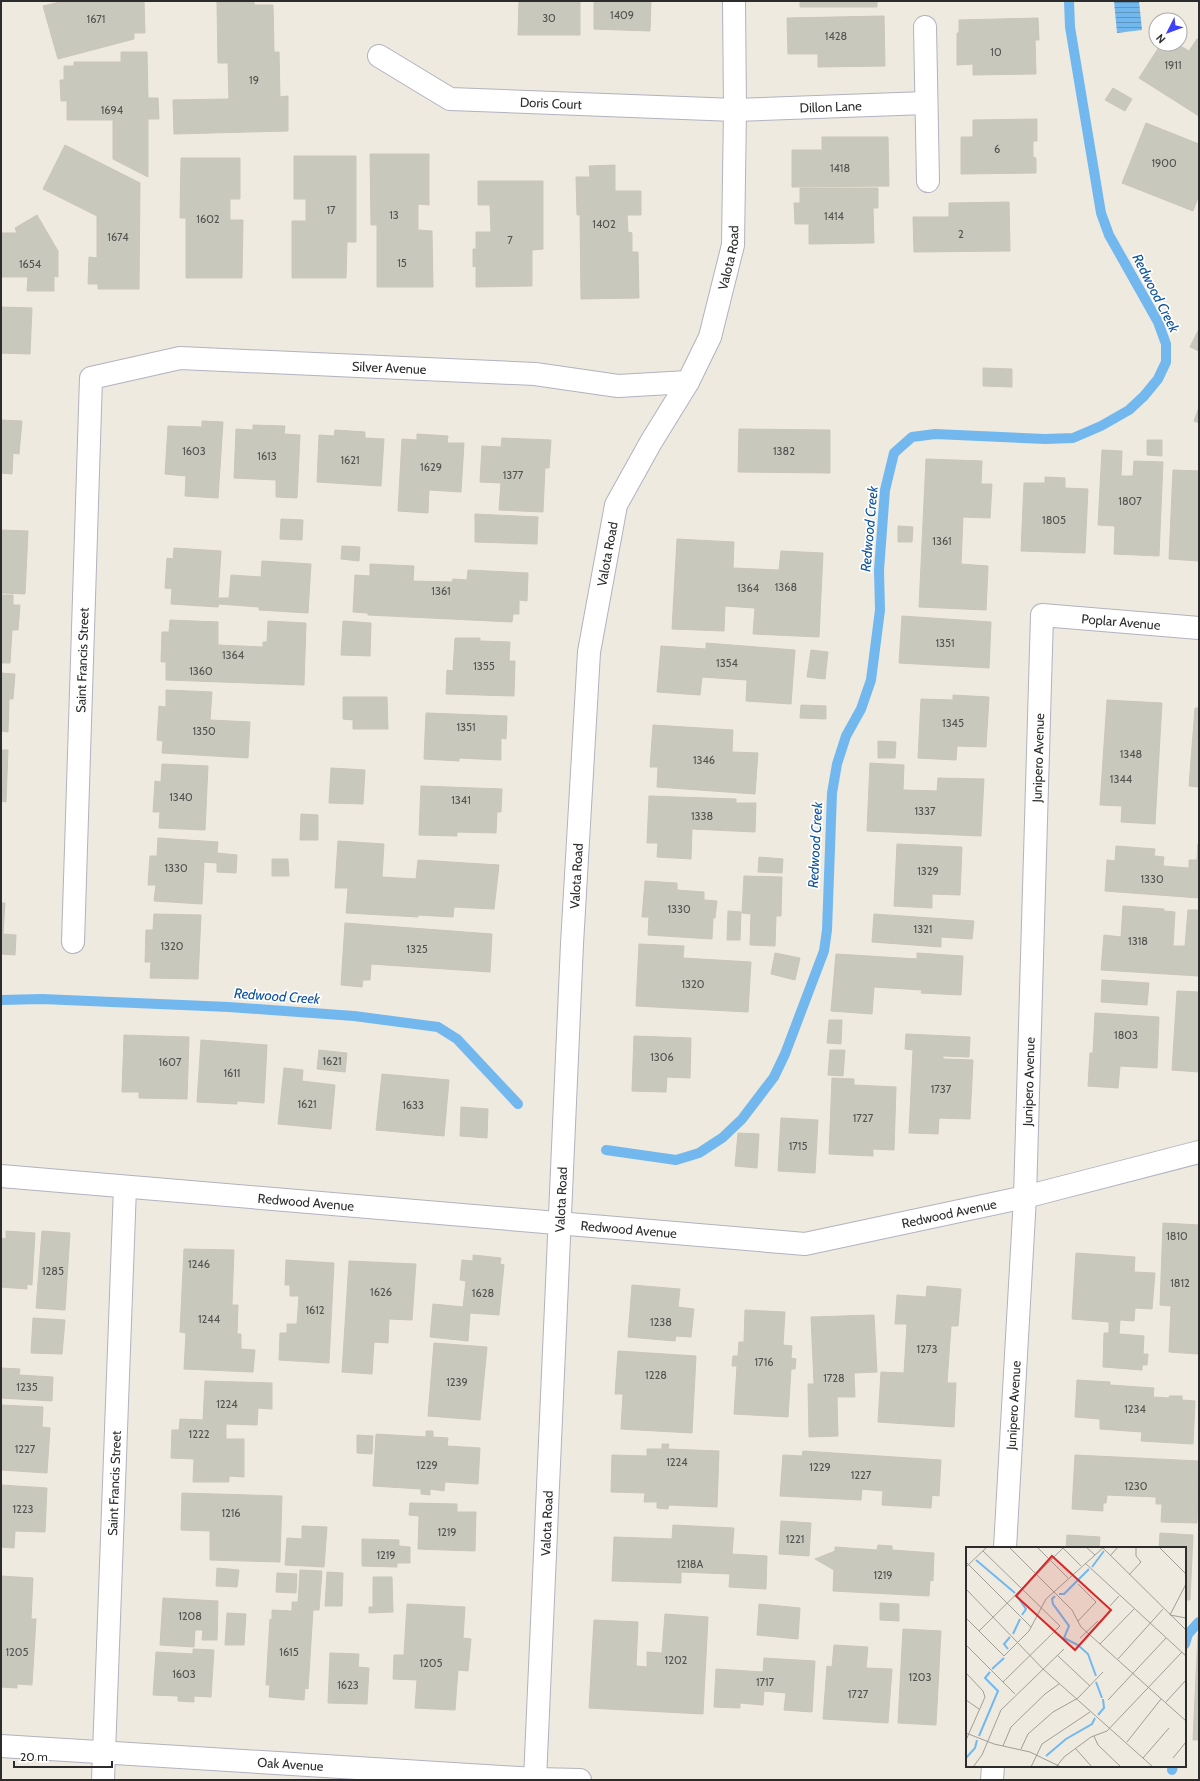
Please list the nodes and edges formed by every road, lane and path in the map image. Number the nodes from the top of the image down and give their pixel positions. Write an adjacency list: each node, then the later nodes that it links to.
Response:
1 (734, 1): 5 (street, Valota Road)
2 (925, 27): 4 (street)
3 (379, 56): 5 (street, Doris Court)
4 (926, 103): 5 (street, Dillon Lane); 6 (street)
5 (735, 110): 8 (street, Valota Road)
6 (928, 181)
7 (91, 378): 8 (street, Silver Avenue); 11 (street, Saint Francis Street)
8 (688, 382): 16 (street, Valota Road)
9 (1042, 615): 10 (street, Poplar Avenue); 15 (street, Junipero Avenue)
10 (1199, 628)
11 (73, 942)
12 (1199, 1152): 15 (street, Redwood Avenue)
13 (1, 1176): 14 (street, Redwood Avenue)
14 (125, 1187): 16 (street, Redwood Avenue); 19 (street, Saint Francis Street)
15 (1024, 1197): 16 (street, Redwood Avenue); 17 (street, Junipero Avenue)
16 (560, 1223): 21 (street, Valota Road)
17 (1005, 1547)
18 (1, 1746): 19 (street, Oak Avenue)
19 (105, 1752): 21 (street, Oak Avenue); 22 (street, Saint Francis Street)
20 (993, 1767): 24 (street)
21 (535, 1779): 23 (street, Oak Avenue)
22 (103, 1780)
23 (580, 1780)
24 (992, 1780)

